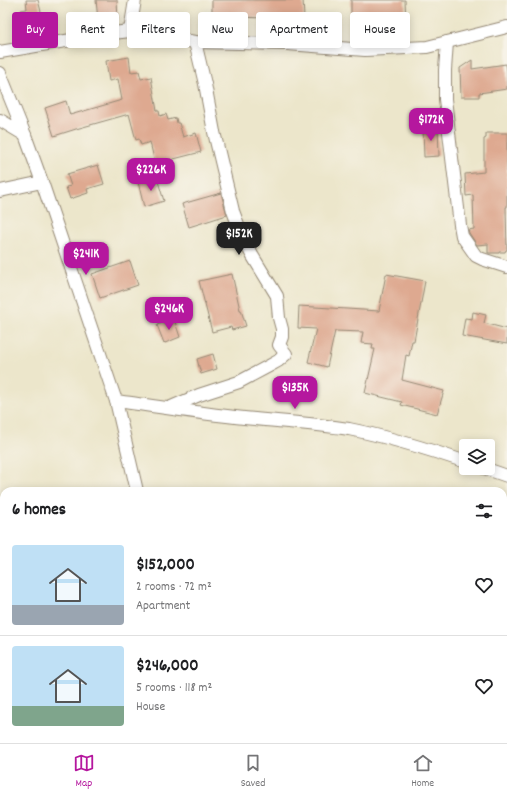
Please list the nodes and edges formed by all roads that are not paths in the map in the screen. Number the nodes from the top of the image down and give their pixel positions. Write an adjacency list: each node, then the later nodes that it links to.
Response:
1 (135, 0): 2 (street)
2 (133, 12)
3 (507, 27): 7 (street)
4 (127, 31): 8 (street)
5 (190, 41): 6 (street)
6 (195, 42): 7 (street); 16 (street)
7 (447, 42): 14 (street)
8 (0, 52)
9 (0, 73): 11 (street)
10 (0, 120): 11 (street)
11 (25, 135): 12 (street)
12 (42, 182): 13 (street); 15 (street)
13 (0, 191)
14 (507, 267)
15 (116, 401): 16 (street); 20 (street)
16 (169, 408): 17 (street)
17 (459, 460)
18 (495, 472): 19 (street)
19 (507, 476)
20 (136, 487)

